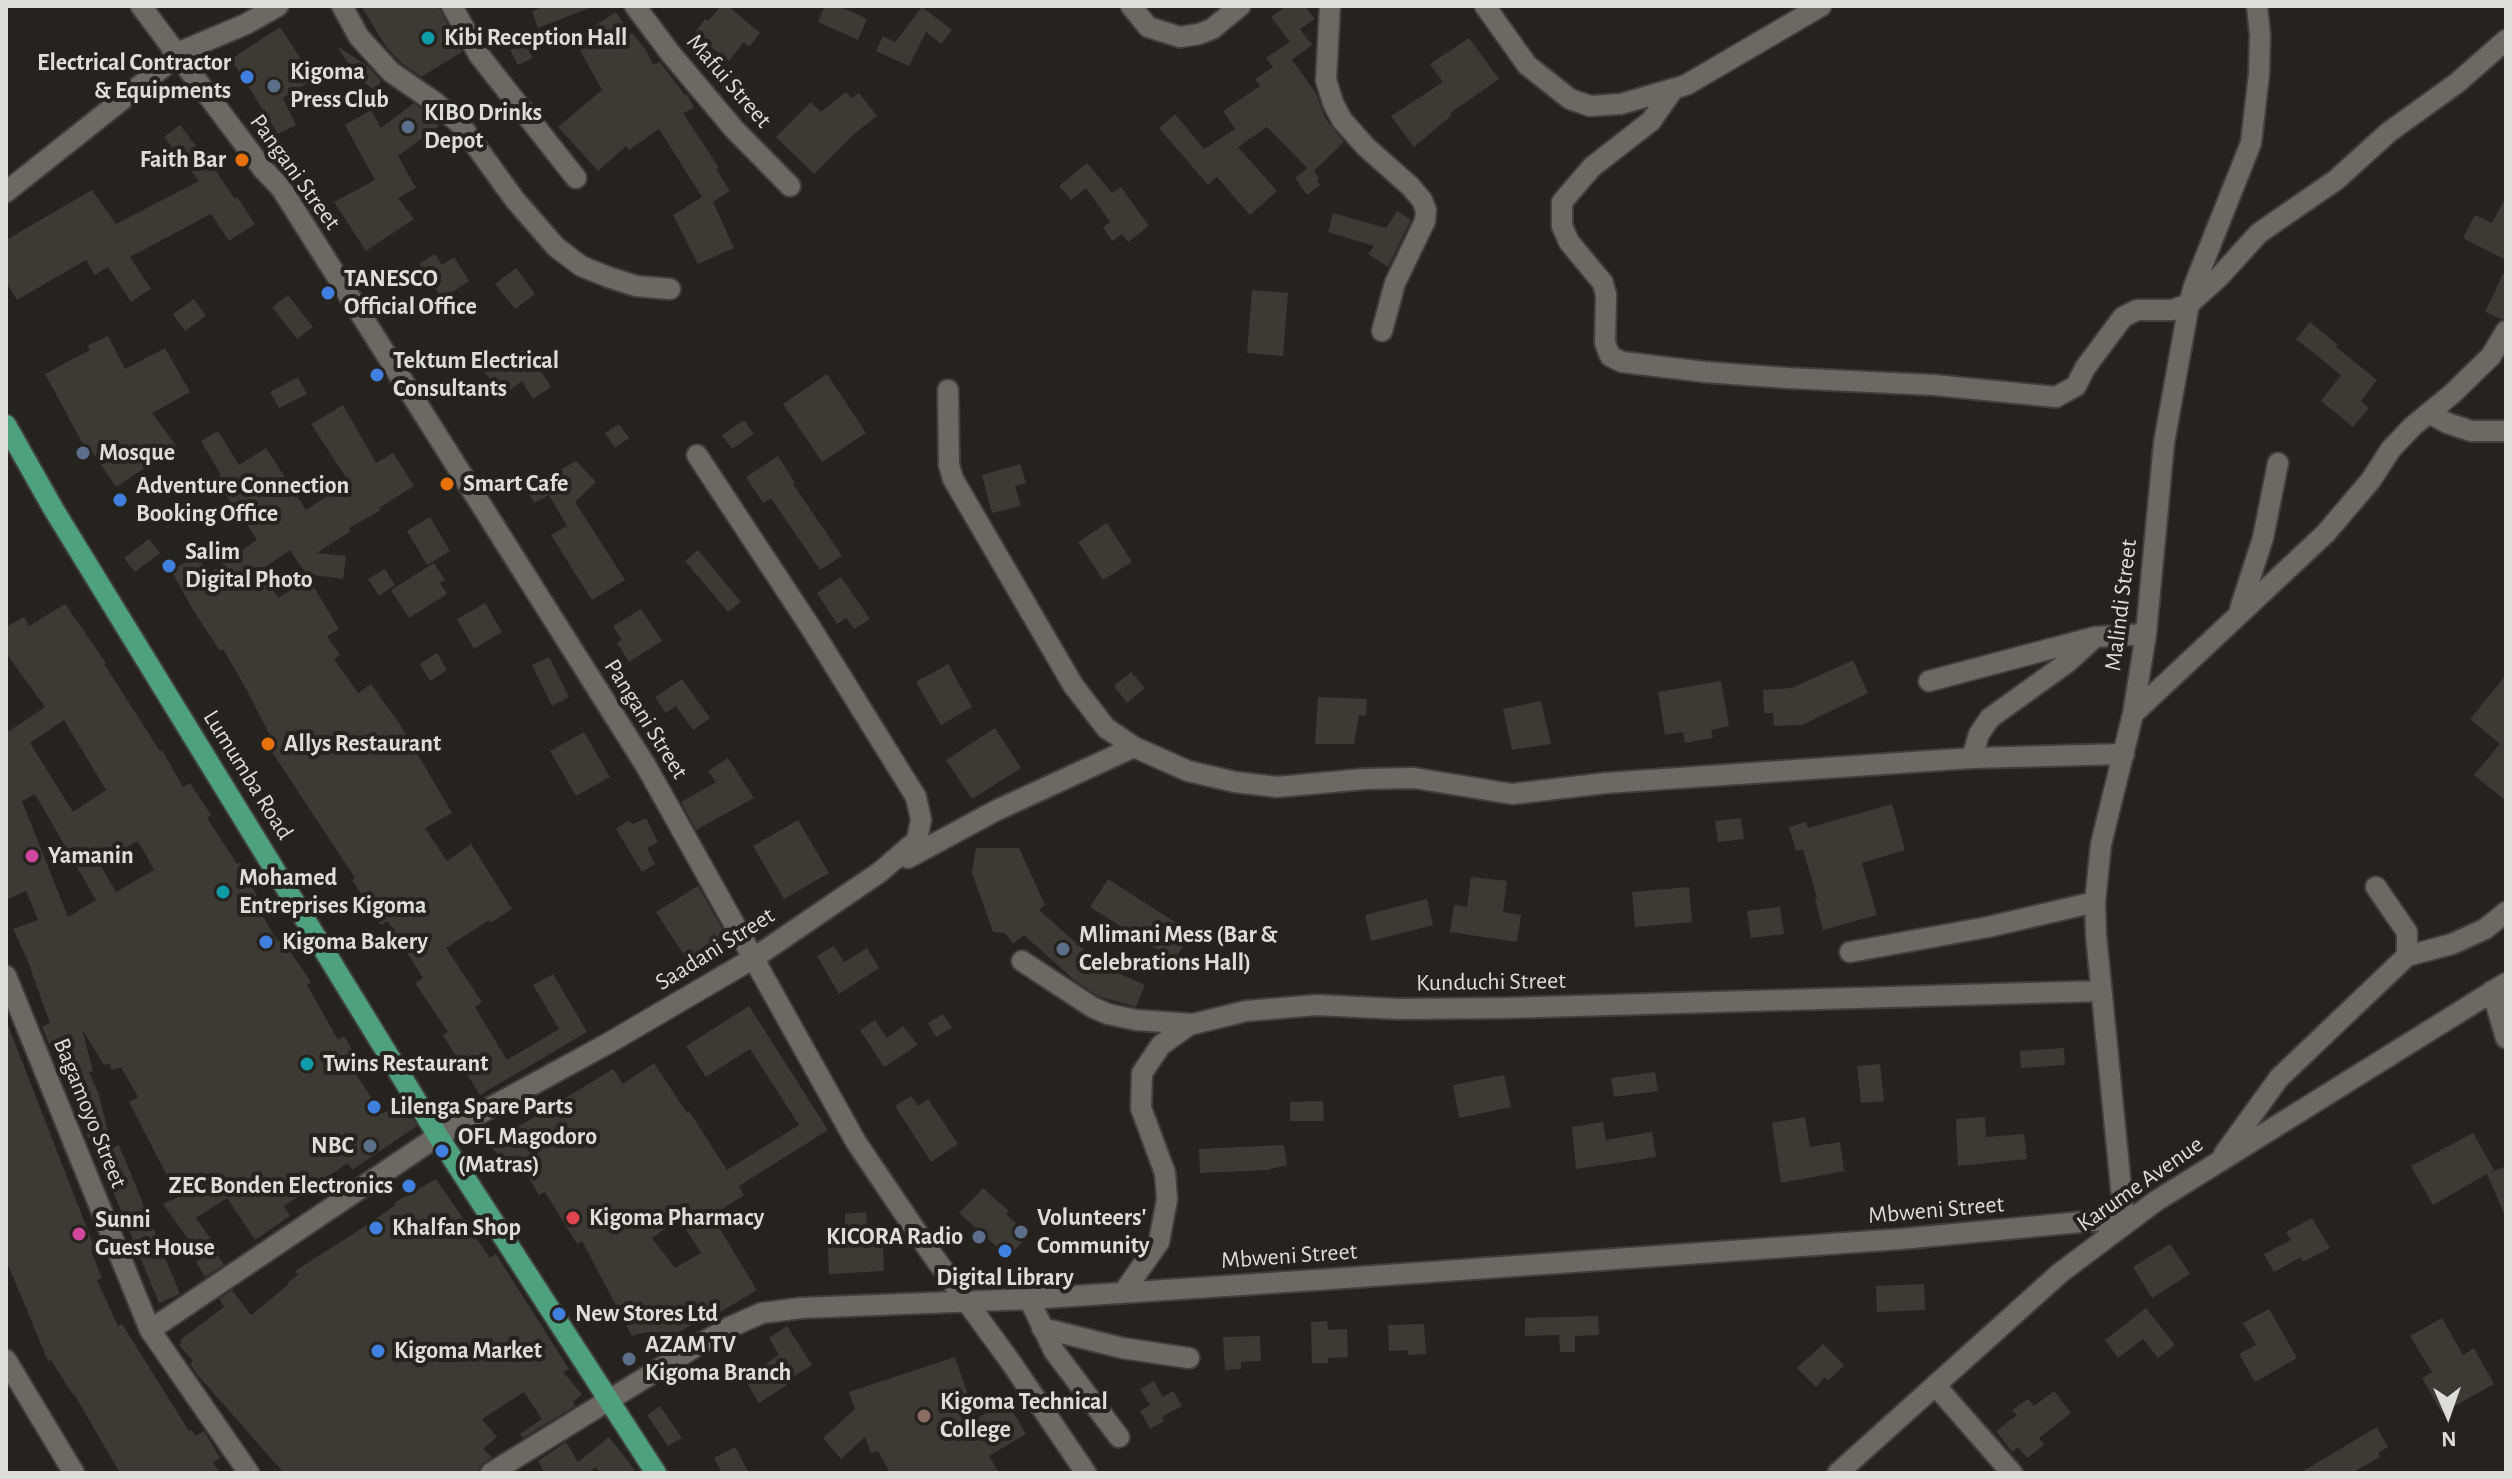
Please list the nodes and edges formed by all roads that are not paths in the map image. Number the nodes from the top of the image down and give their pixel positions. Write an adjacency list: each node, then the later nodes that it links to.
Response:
1 (141, 6): 13 (street, Pangani Street)
2 (278, 6): 13 (street)
3 (342, 6): 18 (street)
4 (452, 6): 15 (street)
5 (635, 6): 16 (street, Mafui Street)
6 (1131, 6): 7 (street)
7 (1240, 6)
8 (1330, 6): 20 (street)
9 (1485, 6): 14 (street)
10 (1821, 6): 14 (street)
11 (2257, 6): 19 (street, Malindi Street)
12 (2506, 40): 19 (street)
13 (175, 54): 17 (street); 42 (street, Pangani Street)
14 (1672, 91): 19 (street)
15 (576, 178)
16 (790, 186)
17 (6, 192)
18 (670, 289)
19 (2189, 304): 29 (street, Malindi Street)
20 (1382, 331)
21 (2506, 331): 23 (street)
22 (948, 390): 33 (street)
23 (2429, 413): 25 (street); 28 (street)
24 (6, 425): 49 (main road, Lumumba Road)
25 (2506, 431)
26 (697, 455): 36 (street, Saadani Street)
27 (2278, 463): 28 (street)
28 (2239, 613): 32 (street)
29 (2146, 634): 30 (street); 32 (street, Malindi Street)
30 (2095, 637): 31 (street); 35 (street)
31 (1929, 681)
32 (2133, 714): 34 (street, Malindi Street)
33 (1134, 747): 35 (street); 36 (street)
34 (2124, 754): 35 (street); 38 (street, Malindi Street)
35 (1972, 758)
36 (880, 872): 42 (street, Saadani Street)
37 (2376, 887): 41 (street)
38 (2095, 902): 40 (street); 46 (street, Malindi Street)
39 (2506, 912): 41 (street)
40 (1850, 952)
41 (2407, 956): 50 (street)
42 (754, 958): 49 (street, Saadani Street); 54 (street, Pangani Street)
43 (1022, 961): 47 (street)
44 (6, 976): 56 (street, Bagamoyo Street)
45 (2499, 987): 48 (street); 50 (street, Karume Avenue)
46 (2100, 991): 47 (street, Kunduchi Street); 51 (street, Malindi Street)
47 (1193, 1024): 52 (street, Kunduchi Street)
48 (2506, 1038)
49 (438, 1136): 56 (street, Saadani Street); 60 (main road, Lumumba Road)
50 (2219, 1160): 51 (street, Karume Avenue)
51 (2129, 1218): 52 (street, Mbweni Street); 59 (street, Karume Avenue)
52 (1123, 1293): 53 (street, Mbweni Street)
53 (1029, 1299): 54 (street, Mbweni Street); 55 (street)
54 (967, 1300): 60 (street, Mbweni Street); 66 (street, Pangani Street)
55 (1042, 1328): 57 (street); 61 (street)
56 (150, 1330): 63 (street, Bagamoyo Street)
57 (1189, 1358)
58 (6, 1360): 62 (street)
59 (1935, 1385): 67 (street, Karume Avenue); 68 (street)
60 (607, 1401): 64 (street, Mbweni Street); 65 (main road, Lumumba Road)
61 (1119, 1437)
62 (74, 1473)
63 (249, 1473)
64 (491, 1473)
65 (656, 1473)
66 (1086, 1473)
67 (1838, 1473)
68 (2012, 1473)

